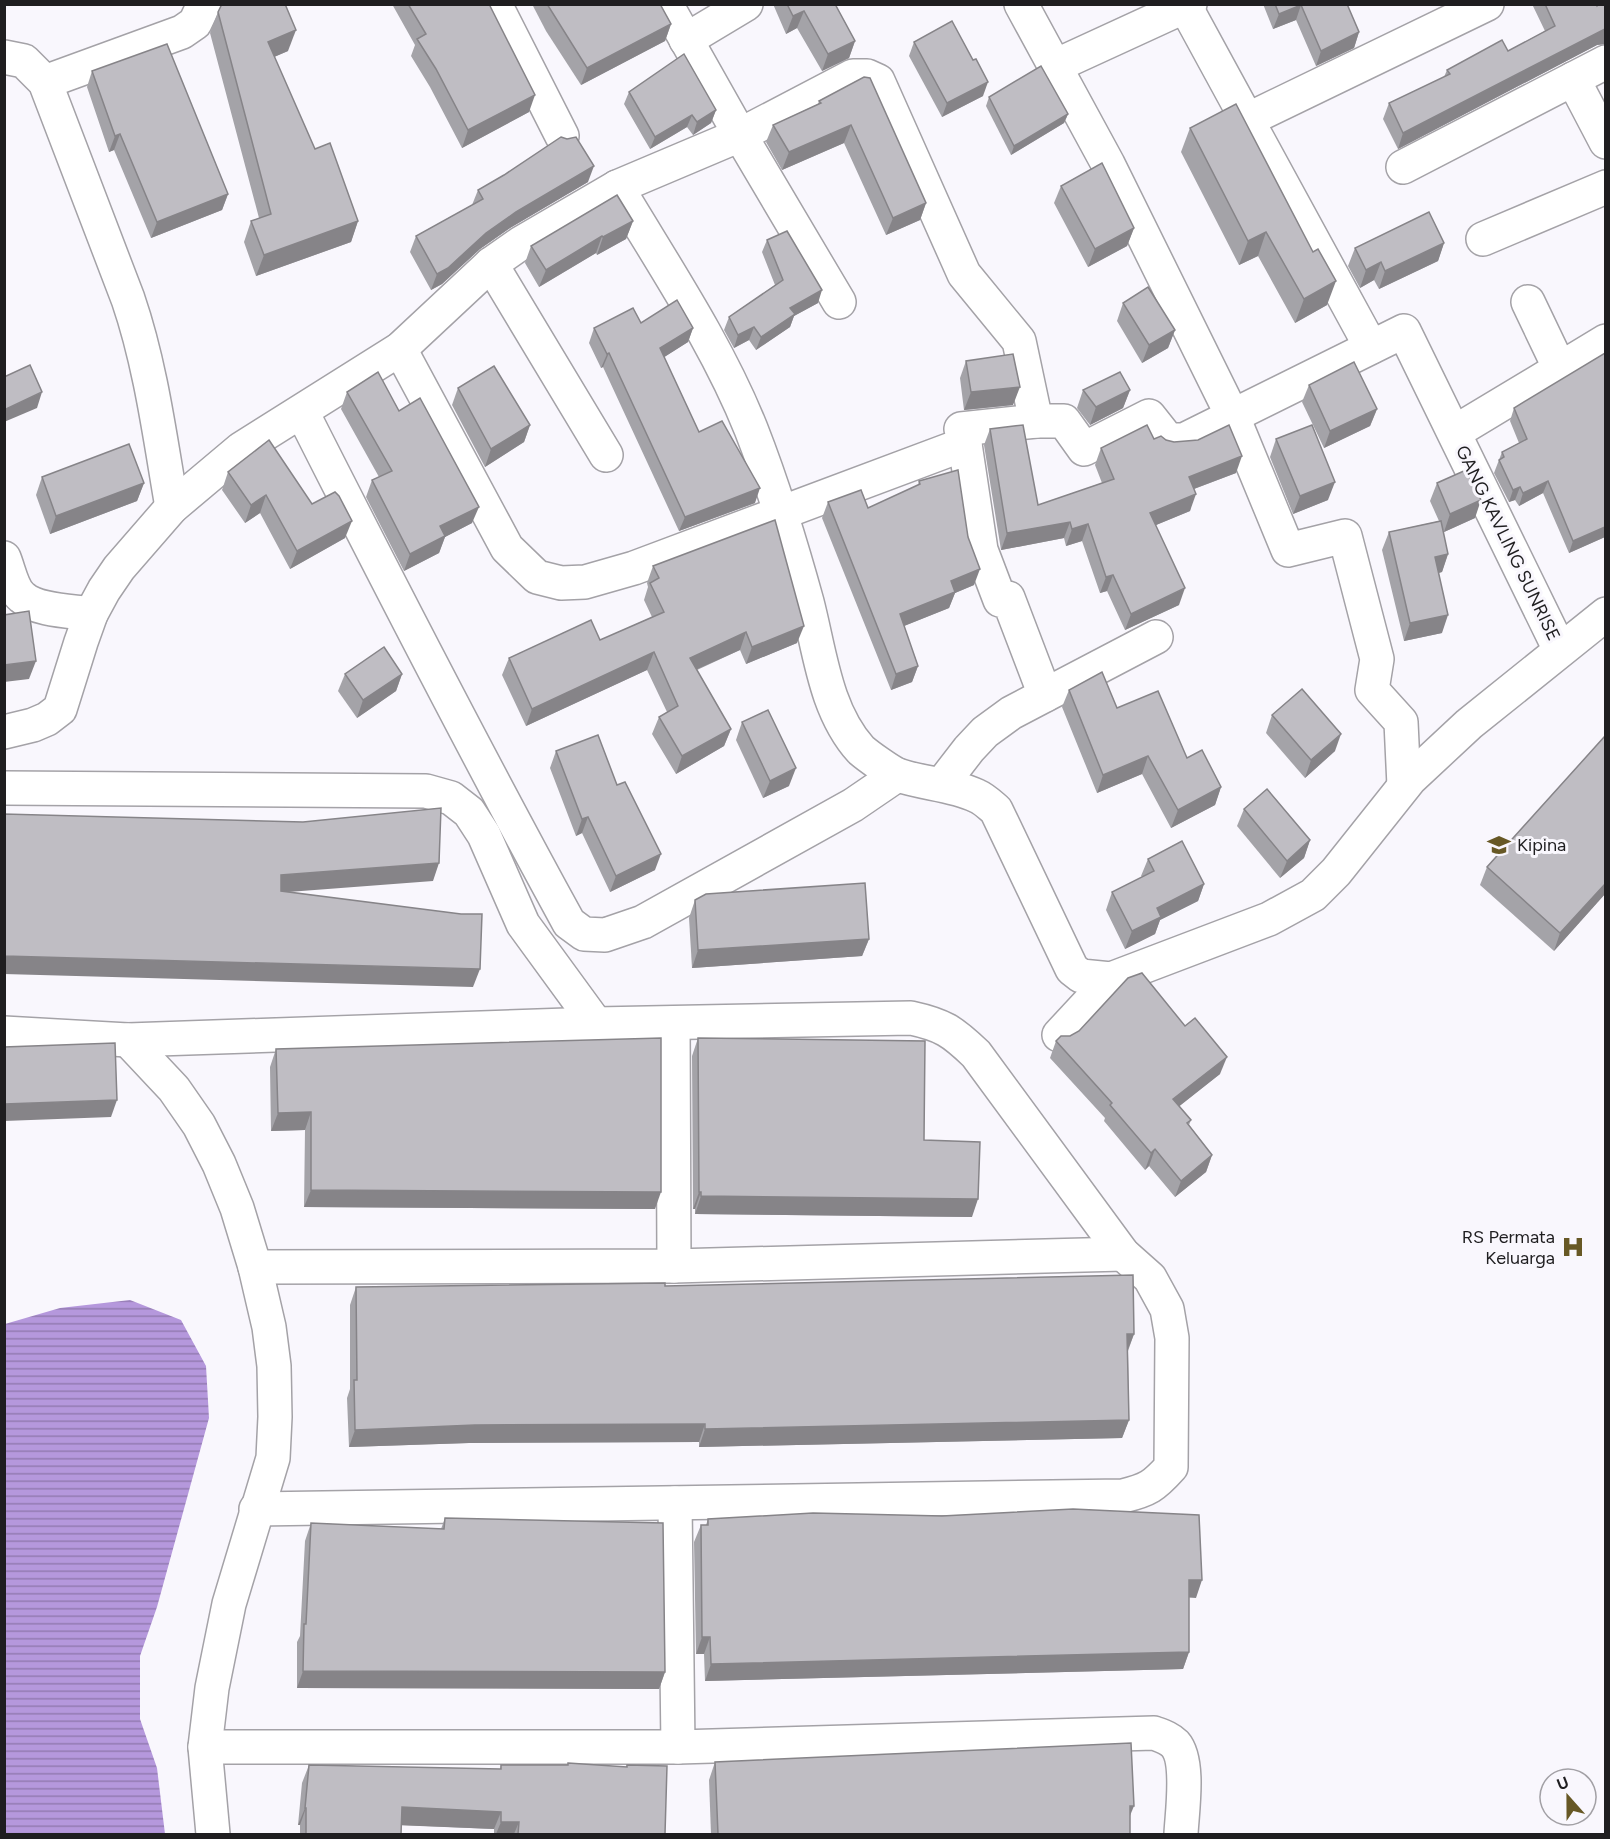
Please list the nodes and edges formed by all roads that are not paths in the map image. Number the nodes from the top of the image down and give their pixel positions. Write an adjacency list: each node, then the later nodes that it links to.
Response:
1 (204, 4): 13 (street)
2 (495, 4): 16 (street)
3 (666, 4): 8 (street)
4 (746, 4): 8 (street)
5 (1021, 4): 11 (street)
6 (1487, 4): 14 (street)
7 (1186, 5): 11 (street); 14 (street)
8 (686, 40): 15 (street)
9 (4, 57): 13 (street)
10 (1605, 62): 12 (street)
11 (1054, 66): 30 (street)
12 (1573, 79): 17 (street); 18 (street)
13 (45, 82): 35 (street)
14 (1247, 120): 26 (street)
15 (740, 135): 19 (street); 23 (street); 31 (street)
16 (562, 136)
17 (1605, 142)
18 (1403, 167)
19 (617, 187): 22 (street); 36 (street)
20 (1605, 187): 21 (street)
21 (1483, 239)
22 (491, 264): 27 (street); 34 (street)
23 (839, 302)
24 (1528, 302): 28 (street)
25 (1605, 341): 28 (street, GANG KAVLING SUNRISE)
26 (1371, 347): 30 (street); 32 (street)
27 (400, 349): 29 (street); 36 (street)
28 (1560, 369): 32 (street, GANG KAVLING SUNRISE)
29 (302, 412): 35 (street); 44 (street)
30 (1233, 417): 31 (street); 46 (street)
31 (1036, 421): 33 (street)
32 (1455, 432): 41 (street, GANG KAVLING SUNRISE)
33 (965, 444): 36 (street); 42 (street)
34 (606, 455)
35 (172, 507): 38 (street)
36 (780, 513): 44 (street)
37 (4, 558): 38 (street)
38 (92, 614): 43 (street)
39 (1605, 614): 41 (street)
40 (1156, 637): 42 (street)
41 (1560, 650): 46 (street)
42 (1045, 695): 45 (street)
43 (4, 732)
44 (897, 775): 45 (street)
45 (942, 784): 48 (street)
46 (1404, 786): 48 (street)
47 (4, 788): 50 (street)
48 (1111, 979): 52 (street)
49 (673, 1023): 50 (street); 54 (street); 55 (street)
50 (596, 1024): 53 (street)
51 (4, 1033): 53 (street)
52 (1059, 1035)
53 (128, 1040): 56 (street)
54 (1123, 1254): 55 (street); 57 (street)
55 (674, 1266): 56 (street)
56 (255, 1267): 58 (street)
57 (675, 1503): 58 (street); 60 (street)
58 (256, 1509): 59 (street)
59 (205, 1747): 60 (street); 61 (street)
60 (678, 1747): 62 (street)
61 (213, 1834)
62 (1181, 1834)

